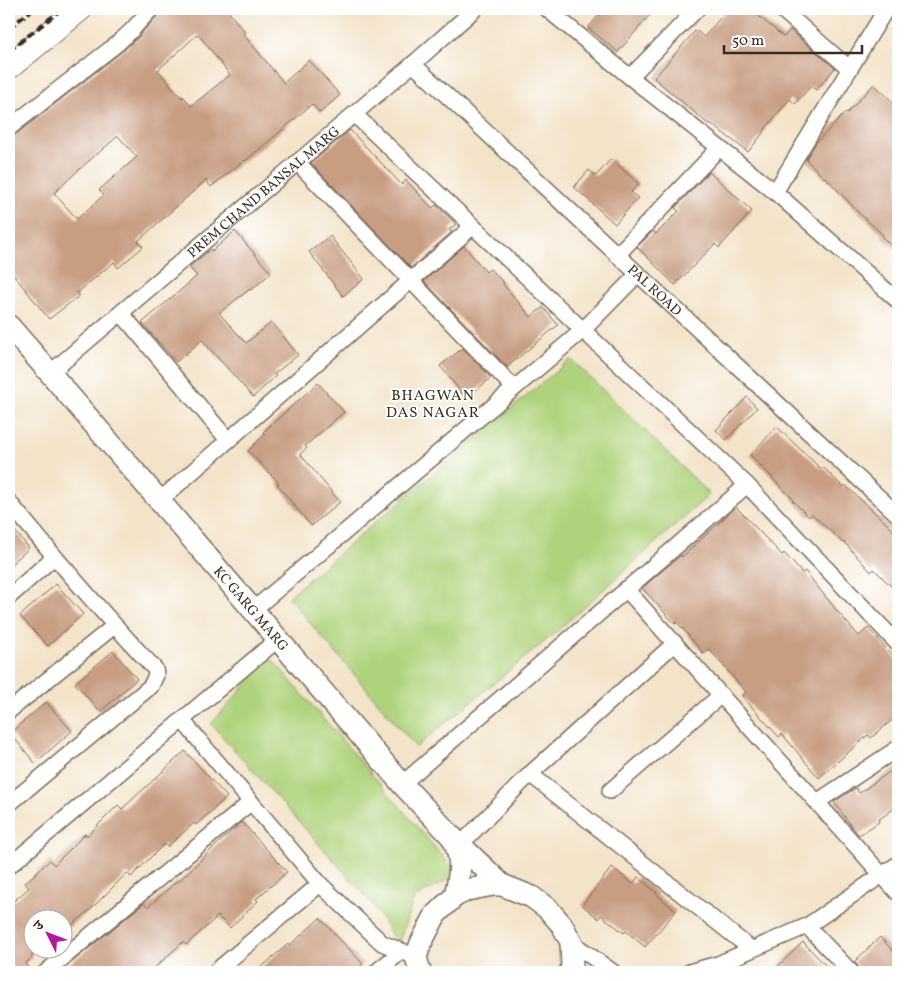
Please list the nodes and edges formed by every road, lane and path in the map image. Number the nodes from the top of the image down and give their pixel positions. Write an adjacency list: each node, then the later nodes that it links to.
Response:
1 (80, 9): 9 (main road)
2 (151, 9): 13 (street)
3 (475, 9): 8 (street, PREM CHAND BANSAL MARG)
4 (548, 9): 11 (street)
5 (697, 9): 11 (street)
6 (781, 9): 10 (street)
7 (886, 9): 10 (street)
8 (413, 64): 12 (street, PREM CHAND BANSAL MARG); 18 (street, PAL ROAD)
9 (9, 68)
10 (850, 69): 16 (street)
11 (630, 77): 14 (street)
12 (354, 114): 15 (street, PREM CHAND BANSAL MARG); 17 (street)
13 (9, 128)
14 (719, 148): 16 (street); 18 (street)
15 (297, 162): 20 (street); 22 (street, PREM CHAND BANSAL MARG)
16 (775, 192): 21 (street)
17 (473, 226): 20 (street); 24 (street)
18 (617, 255): 19 (street, PAL ROAD)
19 (638, 274): 24 (street); 31 (street, PAL ROAD)
20 (411, 281): 26 (street); 27 (street)
21 (898, 301)
22 (121, 313): 25 (street, PREM CHAND BANSAL MARG); 27 (street)
23 (9, 326): 25 (street, KC GARG MARG)
24 (583, 330): 26 (street); 28 (street)
25 (50, 373): 29 (street, KC GARG MARG)
26 (514, 388): 35 (street)
27 (228, 440): 29 (street)
28 (747, 485): 33 (street); 39 (street)
29 (160, 500): 35 (street, KC GARG MARG)
30 (9, 502): 32 (street)
31 (896, 508)
32 (54, 557): 34 (street); 36 (street)
33 (626, 589): 38 (street); 45 (street)
34 (9, 597)
35 (253, 610): 37 (street, KC GARG MARG)
36 (114, 626): 41 (street); 49 (street)
37 (278, 639): 42 (street); 45 (street, KC GARG MARG)
38 (675, 643): 40 (street); 44 (street)
39 (898, 644)
40 (721, 695): 46 (street); 48 (street)
41 (9, 711)
42 (182, 720): 47 (street); 52 (street)
43 (898, 748): 48 (street)
44 (530, 774): 50 (street); 60 (street)
45 (402, 784): 50 (street, KC GARG MARG)
46 (610, 791)
47 (251, 802): 54 (street); 63 (street)
48 (817, 802): 53 (street)
49 (9, 804)
50 (456, 842): 55 (street, KC GARG MARG); 57 (street)
51 (898, 864): 53 (street)
52 (9, 866)
53 (881, 875): 56 (street); 58 (street)
54 (320, 884): 61 (street); 64 (street)
55 (502, 885): 57 (street); 59 (street)
56 (898, 893)
57 (455, 896): 61 (street)
58 (807, 926): 60 (street); 69 (street)
59 (571, 942): 66 (street); 67 (street)
60 (751, 949): 62 (street)
61 (413, 960): 65 (street)
62 (722, 968): 68 (street)
63 (46, 972)
64 (215, 972)
65 (376, 972)
66 (570, 972)
67 (613, 972)
68 (688, 972)
69 (852, 972)

